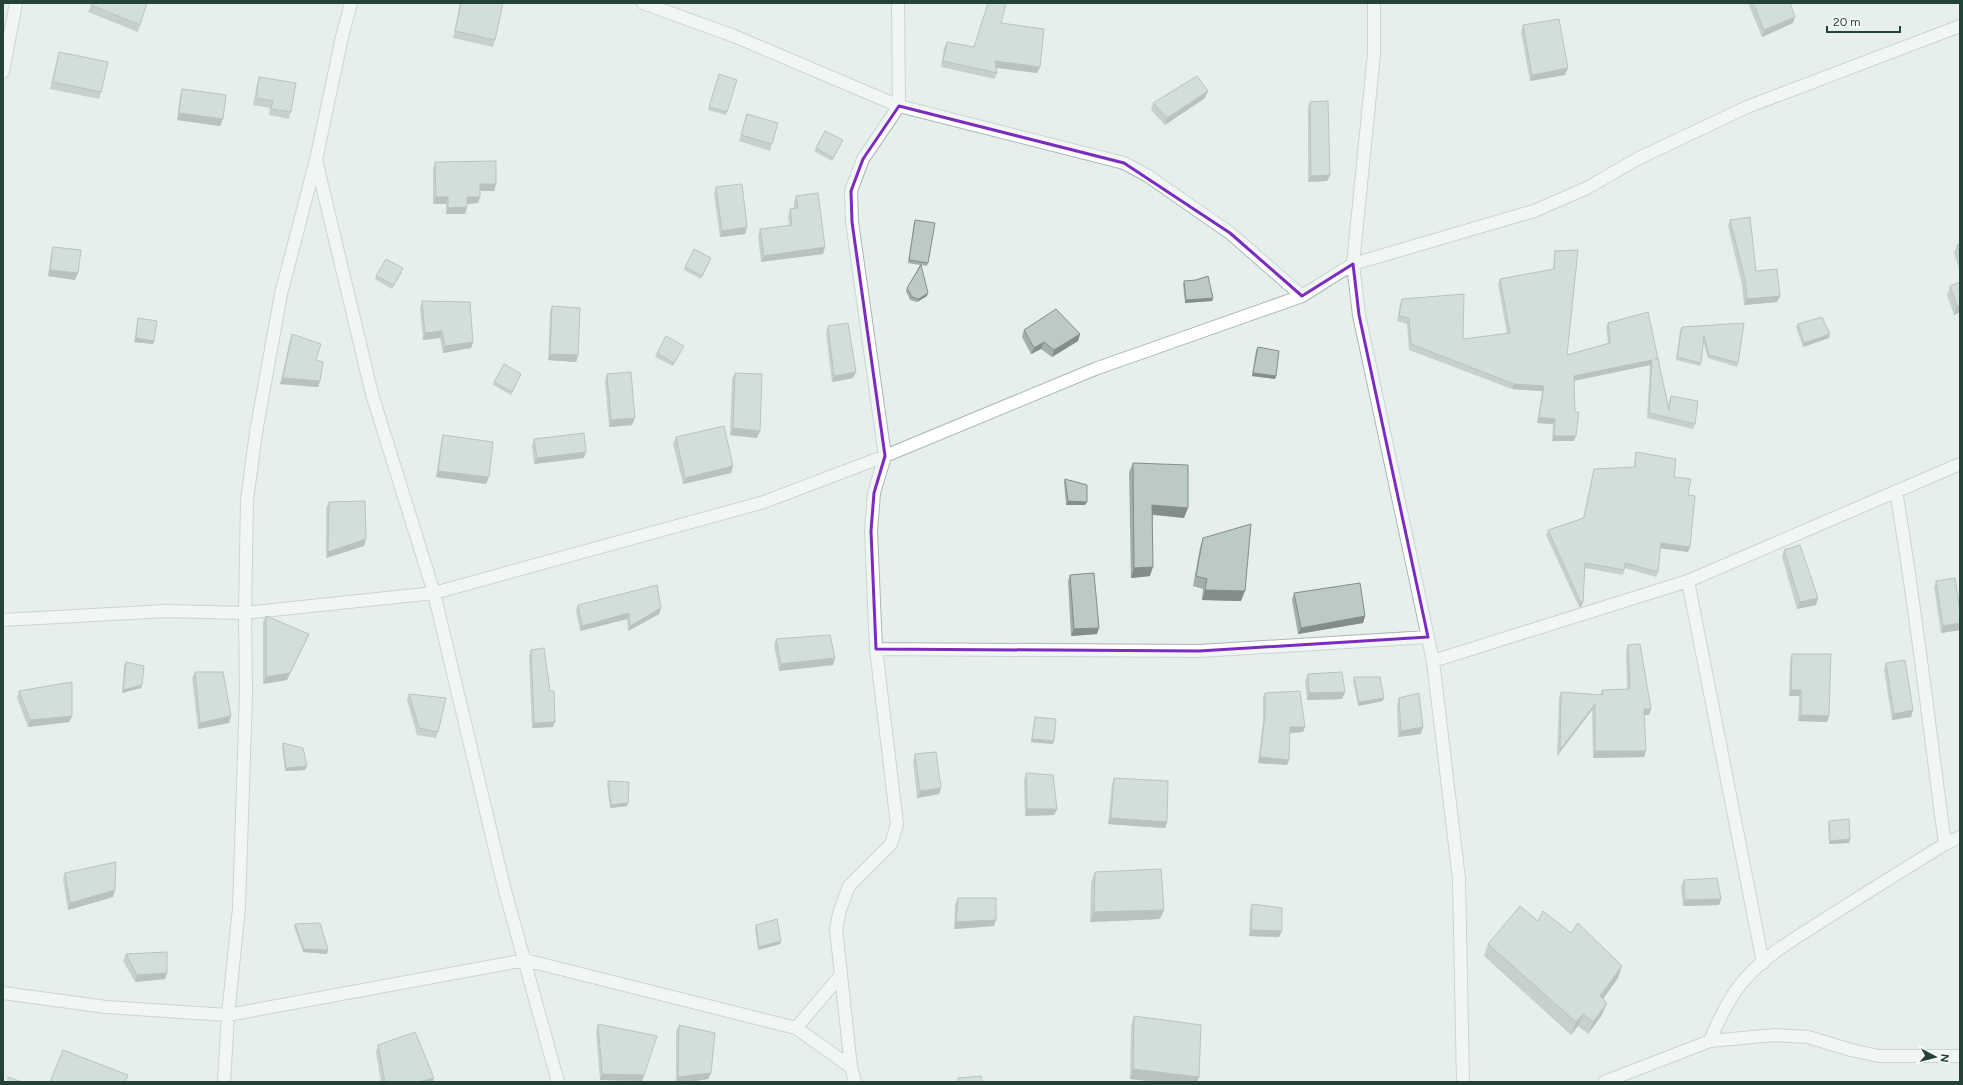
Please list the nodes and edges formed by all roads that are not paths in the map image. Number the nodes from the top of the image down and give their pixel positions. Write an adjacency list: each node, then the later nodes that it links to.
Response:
1 (16, 3): 7 (street)
2 (351, 3): 9 (street)
3 (643, 3): 8 (street)
4 (898, 3): 8 (street)
5 (1374, 3): 10 (street)
6 (1960, 26): 10 (street)
7 (3, 72)
8 (899, 106): 11 (street); 12 (street)
9 (316, 160): 16 (street); 17 (street)
10 (1353, 264): 11 (street); 19 (street)
11 (1302, 296): 12 (street)
12 (885, 456): 16 (street); 20 (street)
13 (1960, 464): 14 (street)
14 (1896, 491): 15 (street); 23 (street)
15 (1688, 581): 21 (street); 25 (street)
16 (434, 594): 17 (street); 24 (street)
17 (245, 613): 18 (street); 28 (street)
18 (3, 620)
19 (1428, 637): 20 (street); 21 (street)
20 (876, 648): 26 (street)
21 (1433, 661): 36 (street)
22 (1960, 837): 23 (street)
23 (1946, 844): 25 (street)
24 (525, 960): 28 (street); 29 (street); 34 (street)
25 (1763, 963): 30 (street)
26 (840, 976): 29 (street); 32 (street)
27 (3, 993): 28 (street)
28 (228, 1015): 33 (street)
29 (796, 1028): 32 (street)
30 (1710, 1041): 31 (street); 37 (street)
31 (1960, 1056)
32 (852, 1067): 35 (street)
33 (224, 1082)
34 (558, 1082)
35 (855, 1082)
36 (1463, 1082)
37 (1604, 1082)

